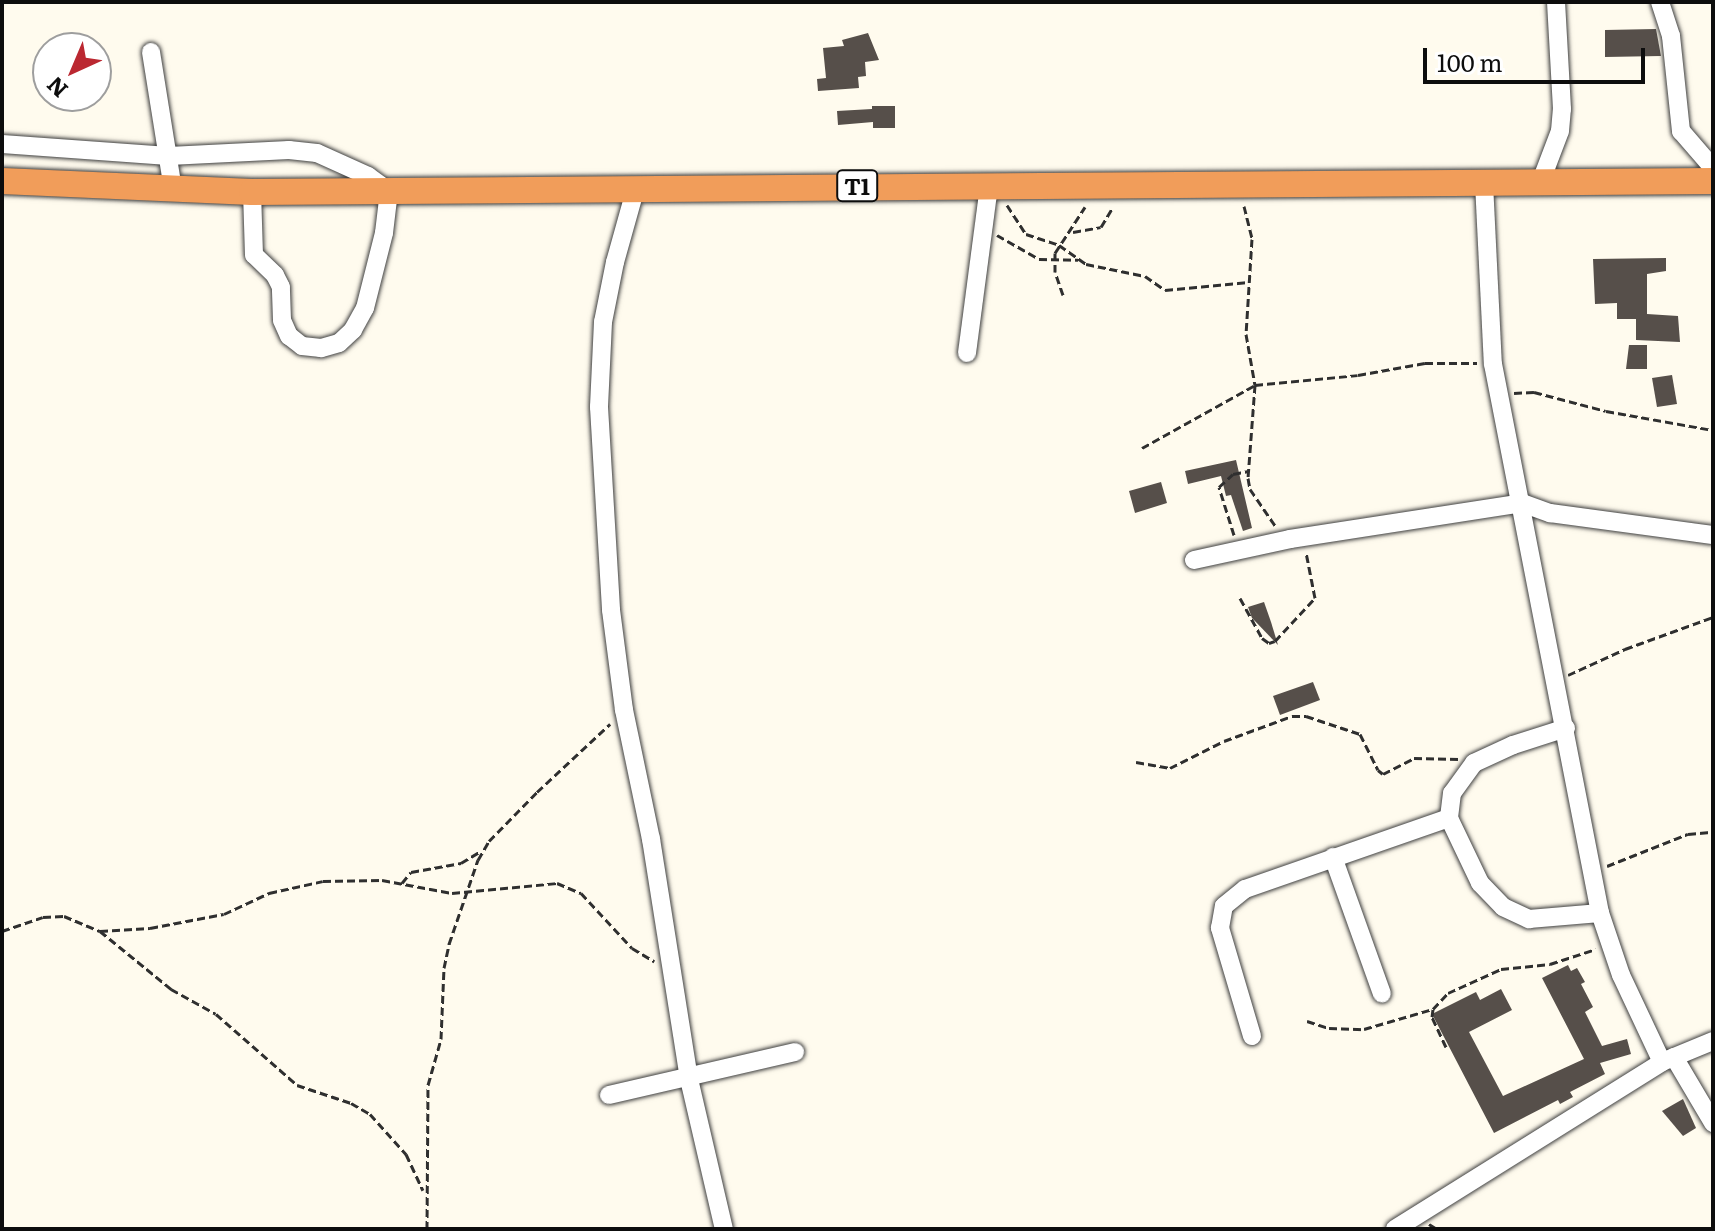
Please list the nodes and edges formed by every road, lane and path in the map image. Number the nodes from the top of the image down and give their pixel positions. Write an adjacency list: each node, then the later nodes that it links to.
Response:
1 (1556, 2): 8 (street)
2 (1660, 2): 6 (street)
3 (151, 52): 5 (street)
4 (2, 144): 5 (street)
5 (169, 156): 16 (street); 17 (street)
6 (1713, 168)
7 (2, 181): 16 (highway, T1)
8 (1541, 181): 9 (highway, T1); 10 (highway, T1)
9 (1713, 181)
10 (1484, 183): 15 (highway, T1); 27 (street)
11 (995, 186): 12 (highway, T1); 14 (highway, T1); 19 (street); 21 (path)
12 (1097, 186): 13 (highway, T1); 20 (path)
13 (1132, 186): 15 (highway, T1); 20 (path)
14 (636, 187): 17 (highway, T1); 41 (street)
15 (1240, 187): 24 (path)
16 (173, 190): 18 (highway, T1)
17 (389, 191): 18 (highway, T1); 18 (street)
18 (252, 192)
19 (986, 226): 23 (path); 26 (street)
20 (1070, 232): 21 (path)
21 (1059, 245): 22 (path); 23 (path)
22 (1078, 260): 23 (path); 24 (path)
23 (1053, 262): 25 (path)
24 (1250, 281): 28 (path)
25 (1063, 295)
26 (967, 353)
27 (1493, 364): 28 (path); 29 (street)
28 (1255, 385): 31 (path); 32 (path)
29 (1499, 393): 30 (path); 33 (street)
30 (1713, 430)
31 (1142, 448)
32 (1249, 471): 35 (path); 36 (path)
33 (1522, 503): 34 (street); 35 (street); 40 (street)
34 (1713, 535)
35 (1295, 538): 36 (street); 38 (path)
36 (1239, 550): 37 (street)
37 (1194, 560)
38 (1240, 598)
39 (1713, 617): 40 (path)
40 (1557, 680): 42 (street)
41 (624, 710): 47 (path); 56 (street)
42 (1566, 728): 44 (street); 49 (street)
43 (1136, 762): 44 (path)
44 (1474, 763): 45 (street)
45 (1449, 818): 48 (street); 52 (street)
46 (1713, 832): 49 (path)
47 (481, 851): 50 (path); 51 (path)
48 (1333, 857): 57 (street); 60 (street)
49 (1592, 870): 52 (street)
50 (402, 883): 51 (path); 54 (path)
51 (468, 891): 56 (path); 68 (path)
52 (1600, 913): 55 (street)
53 (2, 931): 54 (path)
54 (100, 931): 68 (path)
55 (1610, 943): 58 (path); 64 (street)
56 (669, 965): 65 (street)
57 (1382, 994)
58 (1433, 1009): 59 (path); 62 (path)
59 (1307, 1021)
60 (1252, 1036)
61 (1713, 1041): 64 (street)
62 (1446, 1047)
63 (795, 1052): 65 (street)
64 (1668, 1060): 67 (street); 71 (street)
65 (689, 1079): 66 (street); 70 (street)
66 (609, 1095)
67 (1713, 1123)
68 (425, 1194): 69 (path)
69 (427, 1229)
70 (724, 1229)
71 (1395, 1229)

